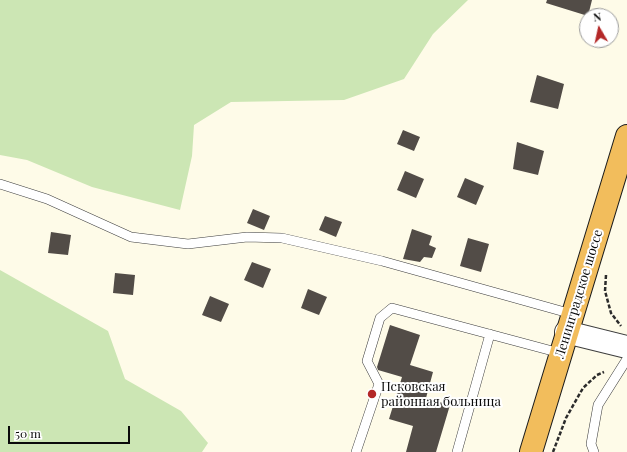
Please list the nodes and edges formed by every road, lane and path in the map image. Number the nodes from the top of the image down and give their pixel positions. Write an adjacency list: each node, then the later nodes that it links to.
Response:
1 (627, 136): 4 (highway, Ленинградское шоссе)
2 (0, 184): 4 (lane)
3 (607, 270): 6 (path)
4 (569, 323): 6 (street); 7 (highway, Ленинградское шоссе)
5 (490, 334): 7 (lane); 10 (lane); 11 (lane)
6 (626, 338)
7 (560, 353): 12 (highway, Ленинградское шоссе)
8 (627, 359): 9 (lane)
9 (621, 369): 13 (path); 14 (lane)
10 (356, 452)
11 (457, 452)
12 (531, 452)
13 (553, 452)
14 (594, 452)

